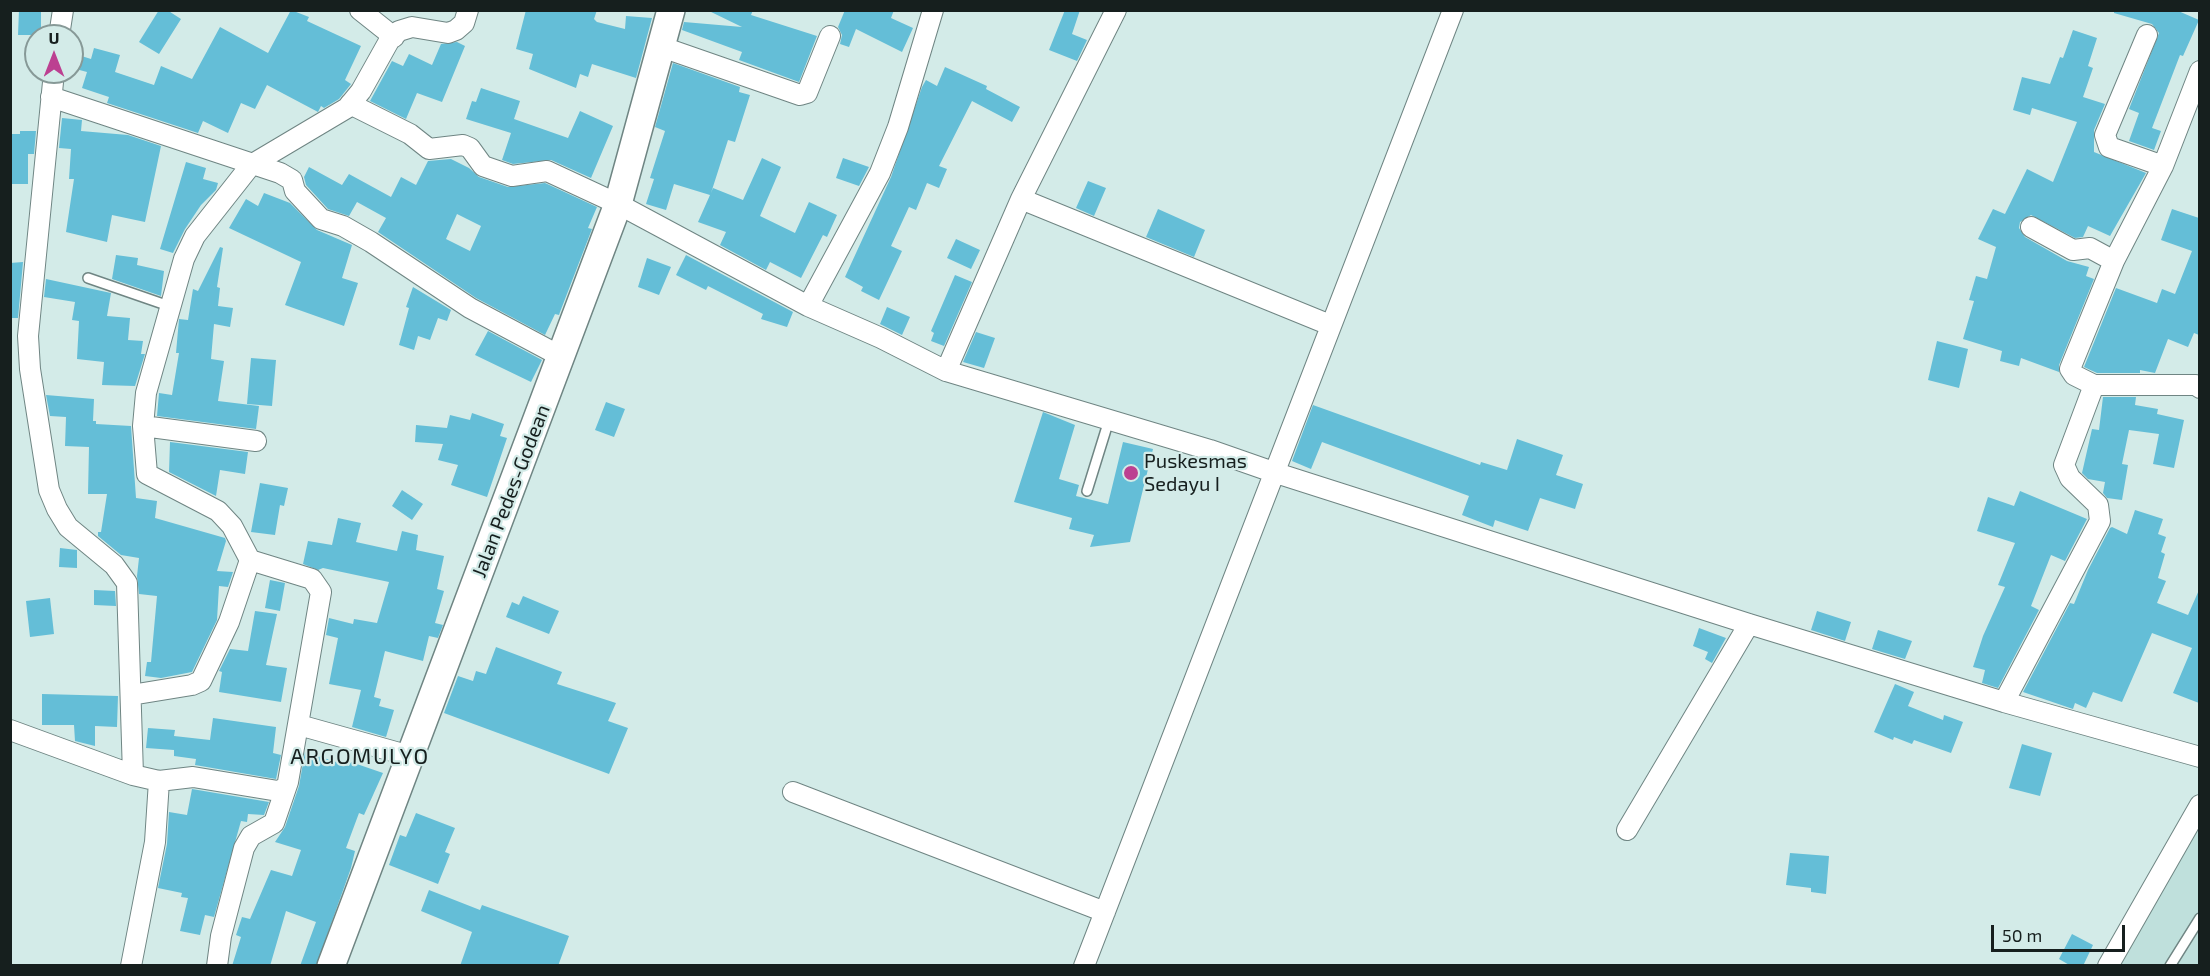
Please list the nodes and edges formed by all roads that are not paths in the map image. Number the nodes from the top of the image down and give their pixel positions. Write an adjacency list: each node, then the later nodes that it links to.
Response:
1 (360, 10): 9 (street)
2 (468, 10): 9 (street)
3 (671, 10): 10 (street, Jalan Pedes-Godean)
4 (933, 10): 23 (street)
5 (1116, 10): 17 (street)
6 (1453, 10): 24 (street)
7 (2147, 35): 16 (street)
8 (830, 36): 10 (street)
9 (394, 37): 14 (street)
10 (662, 47): 18 (street, Jalan Pedes-Godean)
11 (2199, 71): 16 (street)
12 (53, 84): 13 (street)
13 (51, 97): 15 (street); 36 (street)
14 (350, 104): 15 (street); 18 (street)
15 (251, 165): 22 (street); 25 (street)
16 (2163, 166): 20 (street)
17 (1021, 199): 24 (street); 26 (street)
18 (618, 204): 23 (street); 25 (street, Jalan Pedes-Godean)
19 (2031, 227): 20 (street)
20 (2115, 261): 28 (street)
21 (88, 278): 22 (lane)
22 (169, 306): 30 (street)
23 (808, 306): 26 (street)
24 (1330, 325): 32 (street)
25 (562, 357): 40 (street, Jalan Pedes-Godean)
26 (946, 371): 29 (street)
27 (2198, 384): 28 (street)
28 (2094, 385): 37 (street)
29 (1109, 420): 32 (street); 33 (lane)
30 (143, 426): 31 (street); 34 (street)
31 (256, 441)
32 (1273, 472): 35 (street); 48 (street)
33 (1087, 491)
34 (250, 560): 36 (street); 38 (street)
35 (1749, 624): 37 (street); 47 (street)
36 (131, 695): 42 (street)
37 (2004, 702): 41 (street)
38 (299, 725): 40 (street); 44 (street)
39 (10, 730): 42 (street)
40 (410, 756): 52 (street, Jalan Pedes-Godean)
41 (2199, 757)
42 (133, 775): 43 (street)
43 (159, 781): 44 (street); 50 (street)
44 (285, 788): 51 (street)
45 (793, 792): 48 (street)
46 (2199, 805): 54 (street)
47 (1627, 830)
48 (1105, 912): 53 (street)
49 (2199, 918): 55 (lane)
50 (131, 966)
51 (217, 966)
52 (331, 966)
53 (1084, 966)
54 (2108, 966)
55 (2170, 966)

